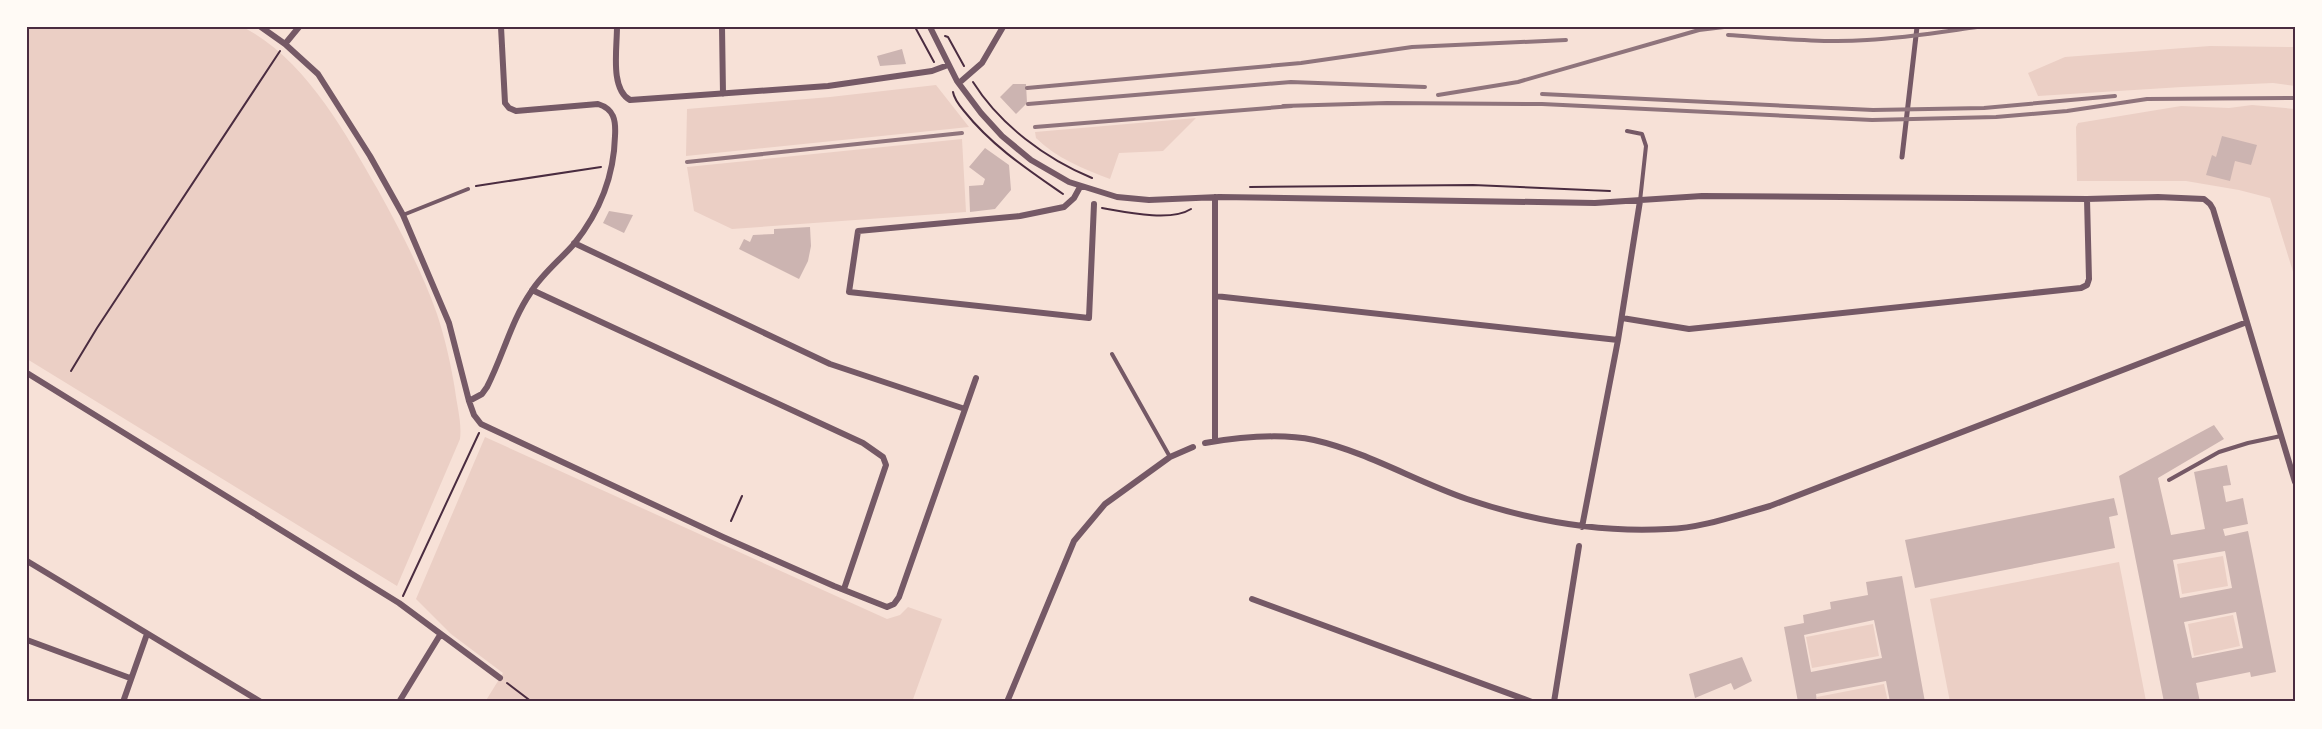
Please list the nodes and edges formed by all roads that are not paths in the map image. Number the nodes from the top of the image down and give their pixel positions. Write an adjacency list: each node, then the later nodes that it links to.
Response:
1 (261, 27): 9 (street)
2 (299, 27): 9 (street)
3 (501, 27): 22 (street)
4 (616, 27): 12 (street)
5 (722, 27): 12 (street)
6 (1002, 27): 11 (street)
7 (1917, 27): 14 (street)
8 (932, 30): 10 (street)
9 (285, 44): 21 (street)
10 (948, 65): 11 (street); 12 (street)
11 (959, 83): 15 (street)
12 (723, 94)
13 (1627, 131): 19 (lane)
14 (1902, 158)
15 (1080, 187): 17 (street); 20 (street)
16 (468, 189): 21 (lane)
17 (1215, 197): 19 (street); 24 (street)
18 (2087, 198): 19 (street); 25 (street); 26 (street)
19 (1640, 201): 25 (street)
20 (1094, 204)
21 (403, 215): 31 (street)
22 (574, 243): 23 (street); 32 (street)
23 (532, 290): 31 (street); 43 (street)
24 (1215, 296): 27 (street); 34 (street)
25 (1622, 318): 27 (street)
26 (2247, 322): 33 (street); 40 (street)
27 (1618, 340): 40 (street)
28 (1112, 354): 37 (lane)
29 (27, 372): 46 (street)
30 (976, 378): 32 (street)
31 (469, 401): 43 (street)
32 (965, 409): 43 (street)
33 (2281, 436): 38 (lane); 39 (street)
34 (1215, 441): 35 (street); 40 (street)
35 (1205, 443)
36 (1193, 447): 37 (street)
37 (1170, 457): 53 (street)
38 (2169, 480)
39 (2295, 482)
40 (1582, 527)
41 (1579, 546): 55 (street)
42 (27, 561): 45 (street)
43 (844, 589)
44 (1252, 599): 54 (street)
45 (147, 634): 48 (street); 51 (street)
46 (440, 634): 49 (street); 52 (street)
47 (27, 640): 48 (street)
48 (130, 678): 50 (street)
49 (500, 678)
50 (123, 702)
51 (261, 702)
52 (399, 702)
53 (1007, 702)
54 (1532, 702)
55 (1554, 702)

